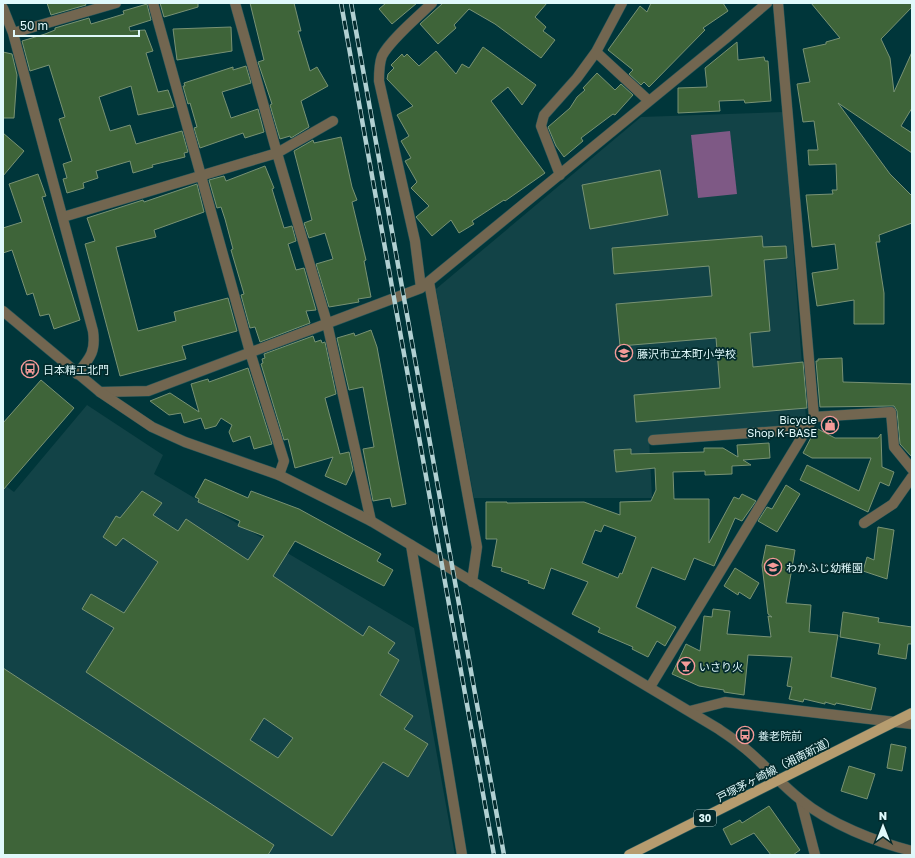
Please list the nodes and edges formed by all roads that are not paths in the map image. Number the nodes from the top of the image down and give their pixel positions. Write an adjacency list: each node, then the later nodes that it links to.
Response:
1 (116, 3): 9 (street)
2 (154, 3): 15 (street)
3 (235, 3): 13 (street)
4 (432, 3): 17 (street)
5 (622, 3): 10 (street)
6 (767, 3): 11 (street)
7 (778, 3): 23 (street)
8 (3, 8): 9 (street)
9 (13, 33): 16 (street)
10 (596, 52): 11 (street); 14 (street)
11 (649, 101): 14 (street)
12 (333, 121): 13 (street)
13 (277, 153): 15 (street); 19 (street)
14 (560, 175): 17 (street)
15 (200, 176): 16 (street); 20 (street)
16 (63, 217): 21 (street)
17 (425, 285): 19 (street); 32 (street)
18 (3, 311): 21 (street)
19 (327, 323): 20 (street); 29 (street)
20 (250, 352): 22 (street); 27 (street)
21 (77, 374): 22 (street)
22 (100, 392): 27 (street)
23 (814, 417): 24 (street); 26 (street)
24 (807, 429): 25 (street); 33 (street)
25 (653, 440)
26 (912, 469)
27 (279, 475): 29 (street)
28 (912, 478): 30 (street)
29 (371, 520): 31 (street)
30 (864, 523)
31 (411, 545): 32 (street); 41 (street)
32 (472, 582): 33 (street)
33 (650, 687): 34 (street)
34 (690, 711): 36 (street); 38 (street)
35 (912, 713): 36 (main road, 戸塚茅ヶ崎線（湘南新道） / 30)
36 (895, 722): 37 (street); 38 (main road, 戸塚茅ヶ崎線（湘南新道） / 30)
37 (912, 724)
38 (780, 781): 39 (street); 42 (main road, 戸塚茅ヶ崎線（湘南新道） / 30)
39 (801, 801): 40 (street); 43 (street)
40 (912, 851)
41 (462, 855)
42 (629, 855)
43 (815, 855)

